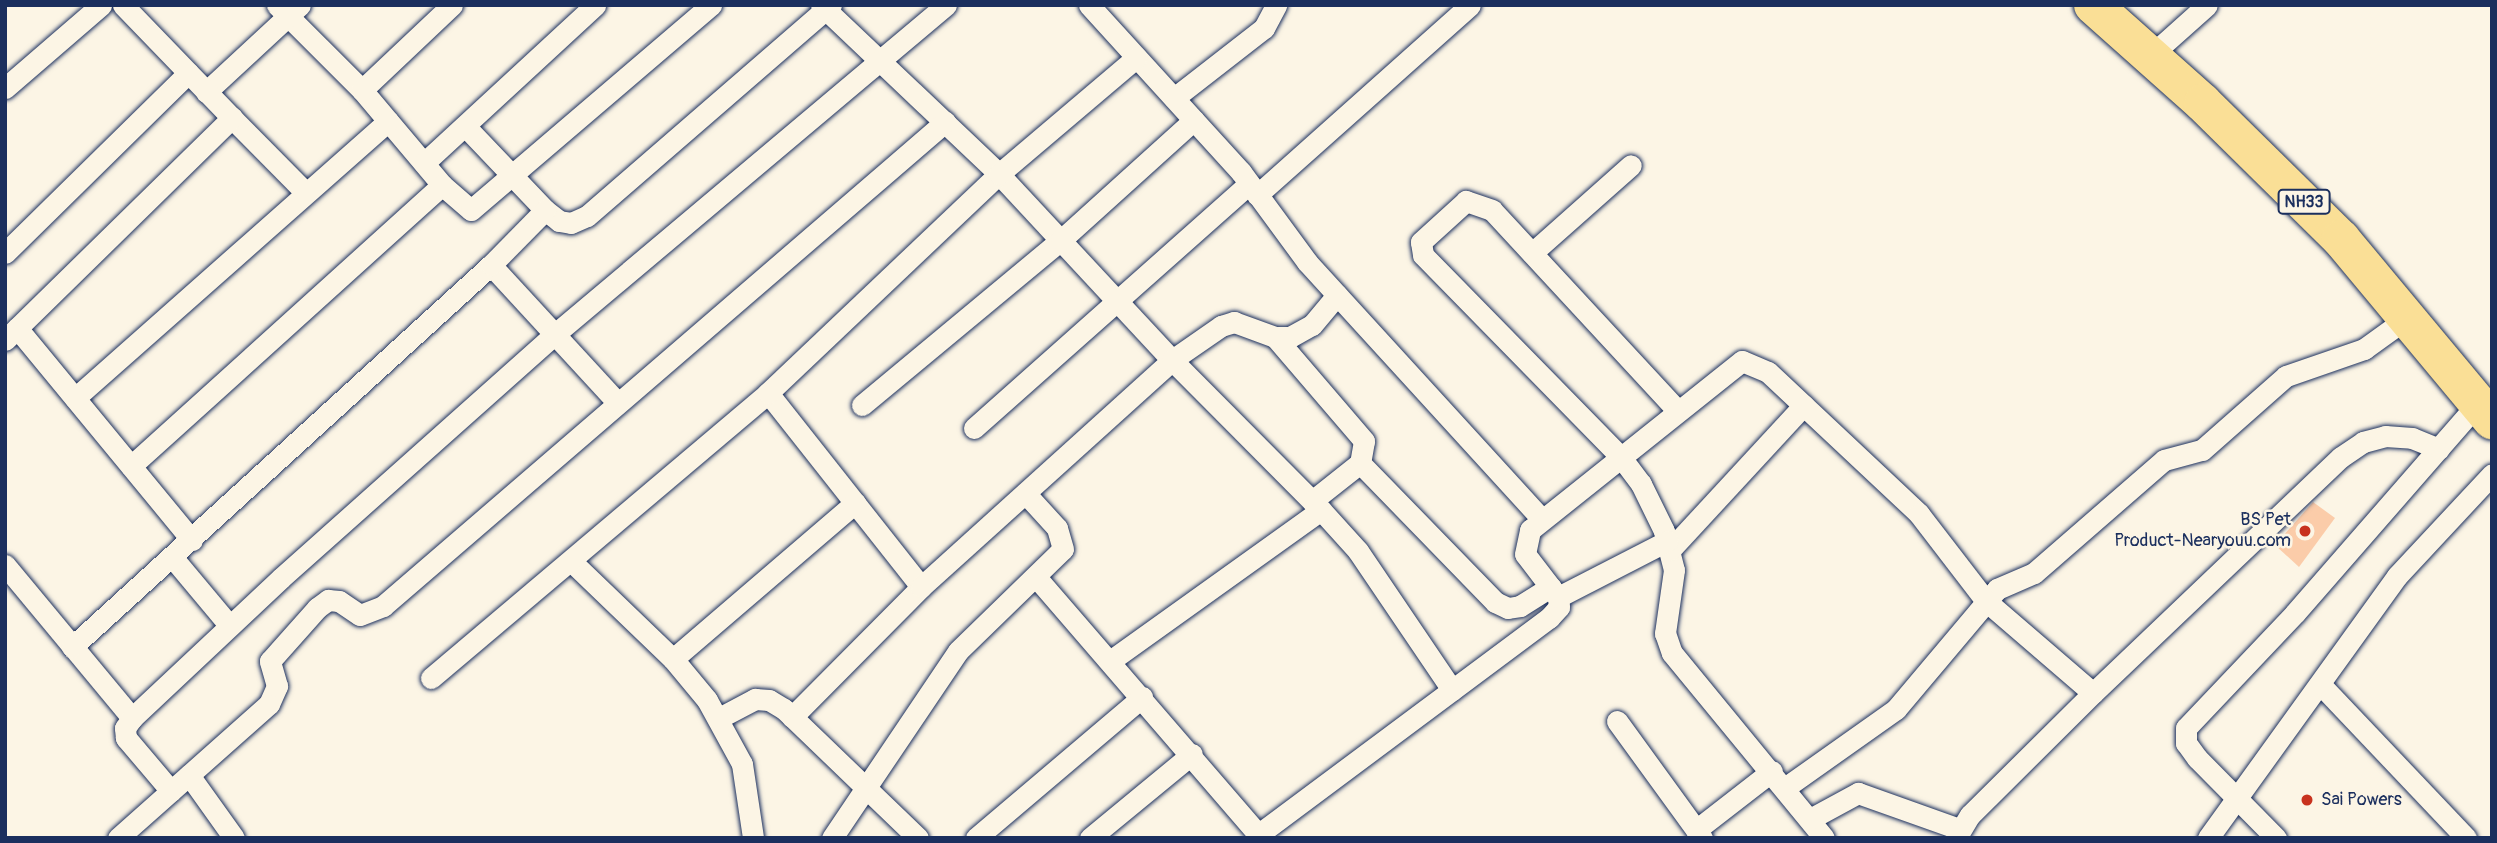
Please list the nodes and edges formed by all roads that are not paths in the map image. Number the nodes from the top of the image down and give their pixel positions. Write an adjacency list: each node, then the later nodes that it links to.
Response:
1 (101, 5): 18 (street)
2 (123, 5): 17 (street)
3 (452, 5): 19 (street)
4 (595, 5): 26 (street)
5 (711, 5): 30 (street)
6 (946, 5): 16 (street)
7 (1088, 5): 15 (street)
8 (1276, 5): 21 (street)
9 (1470, 5): 32 (street)
10 (2093, 5): 14 (highway, NH33)
11 (2207, 5): 14 (street)
12 (826, 7): 16 (street); 34 (street)
13 (289, 9): 19 (street); 20 (street)
14 (2150, 56): 41 (highway, NH33)
15 (1136, 58): 21 (street); 29 (street)
16 (880, 64): 25 (street); 43 (street)
17 (188, 73): 20 (street); 36 (street)
18 (5, 88)
19 (362, 90): 24 (street)
20 (206, 92): 22 (street)
21 (1174, 98): 23 (street)
22 (232, 118): 33 (street); 42 (street)
23 (1194, 120): 32 (street); 35 (street)
24 (388, 121): 27 (street); 33 (street)
25 (945, 122): 29 (street); 48 (street)
26 (465, 126): 27 (street); 30 (street)
27 (424, 163): 31 (street)
28 (1631, 165): 37 (street)
29 (999, 174): 35 (street); 46 (street)
30 (513, 178): 31 (street); 34 (street)
31 (442, 185): 57 (street)
32 (1253, 189): 39 (street); 40 (street)
33 (306, 193): 47 (street)
34 (545, 210): 38 (street)
35 (1061, 240): 40 (street); 49 (street)
36 (5, 253)
37 (1532, 253): 51 (street); 55 (street)
38 (491, 265): 43 (street); 63 (street)
39 (1337, 295): 44 (street); 62 (street)
40 (1119, 303): 45 (street); 53 (street)
41 (2407, 318): 52 (highway, NH33); 71 (street)
42 (11, 334): 47 (street)
43 (555, 334): 48 (street); 72 (street)
44 (1275, 337): 45 (street); 56 (street)
45 (1172, 360): 59 (street); 61 (street)
46 (768, 393): 60 (street); 66 (street)
47 (75, 398): 57 (street)
48 (616, 401): 86 (street)
49 (862, 405)
50 (1804, 405): 51 (street); 64 (street); 71 (street)
51 (1677, 410): 55 (street)
52 (2485, 412): 54 (street)
53 (974, 428)
54 (2439, 449): 79 (street); 90 (street)
55 (1620, 456): 62 (street); 64 (street)
56 (1360, 463): 61 (street); 70 (street)
57 (131, 466): 63 (street)
58 (2492, 474): 77 (street)
59 (1025, 493): 68 (street); 69 (street)
60 (855, 503): 69 (street); 74 (street)
61 (1317, 505): 75 (street); 78 (street)
62 (1542, 519): 70 (street)
63 (192, 540): 65 (street)
64 (1668, 545): 70 (street); 87 (street)
65 (173, 558): 72 (street); 73 (street)
66 (571, 561): 74 (street); 76 (street)
67 (5, 565): 73 (street)
68 (1036, 577): 75 (street); 88 (street)
69 (921, 587): 81 (street)
70 (1554, 592): 78 (street)
71 (1986, 601): 79 (street); 87 (street)
72 (229, 625): 82 (street)
73 (72, 647): 82 (street)
74 (673, 659): 83 (street)
75 (1110, 661): 80 (street)
76 (432, 678)
77 (2320, 684): 90 (street); 105 (street)
78 (1452, 690): 93 (street)
79 (2093, 693): 92 (street)
80 (1142, 697): 85 (street); 100 (street)
81 (792, 717): 83 (street); 88 (street)
82 (132, 718): 89 (street)
83 (719, 718): 97 (street)
84 (1617, 722): 94 (street)
85 (1192, 754): 93 (street); 101 (street)
86 (189, 775): 89 (street); 95 (street)
87 (1779, 779): 91 (street); 94 (street)
88 (865, 787): 98 (street); 99 (street)
89 (171, 791): 96 (street)
90 (2237, 798): 103 (street); 104 (street)
91 (1810, 819): 92 (street); 102 (street)
92 (1958, 833)
93 (1253, 834)
94 (1699, 834)
95 (231, 837)
96 (118, 838)
97 (753, 838)
98 (832, 838)
99 (918, 838)
100 (976, 838)
101 (1090, 838)
102 (1824, 838)
103 (2208, 838)
104 (2276, 838)
105 (2466, 838)

